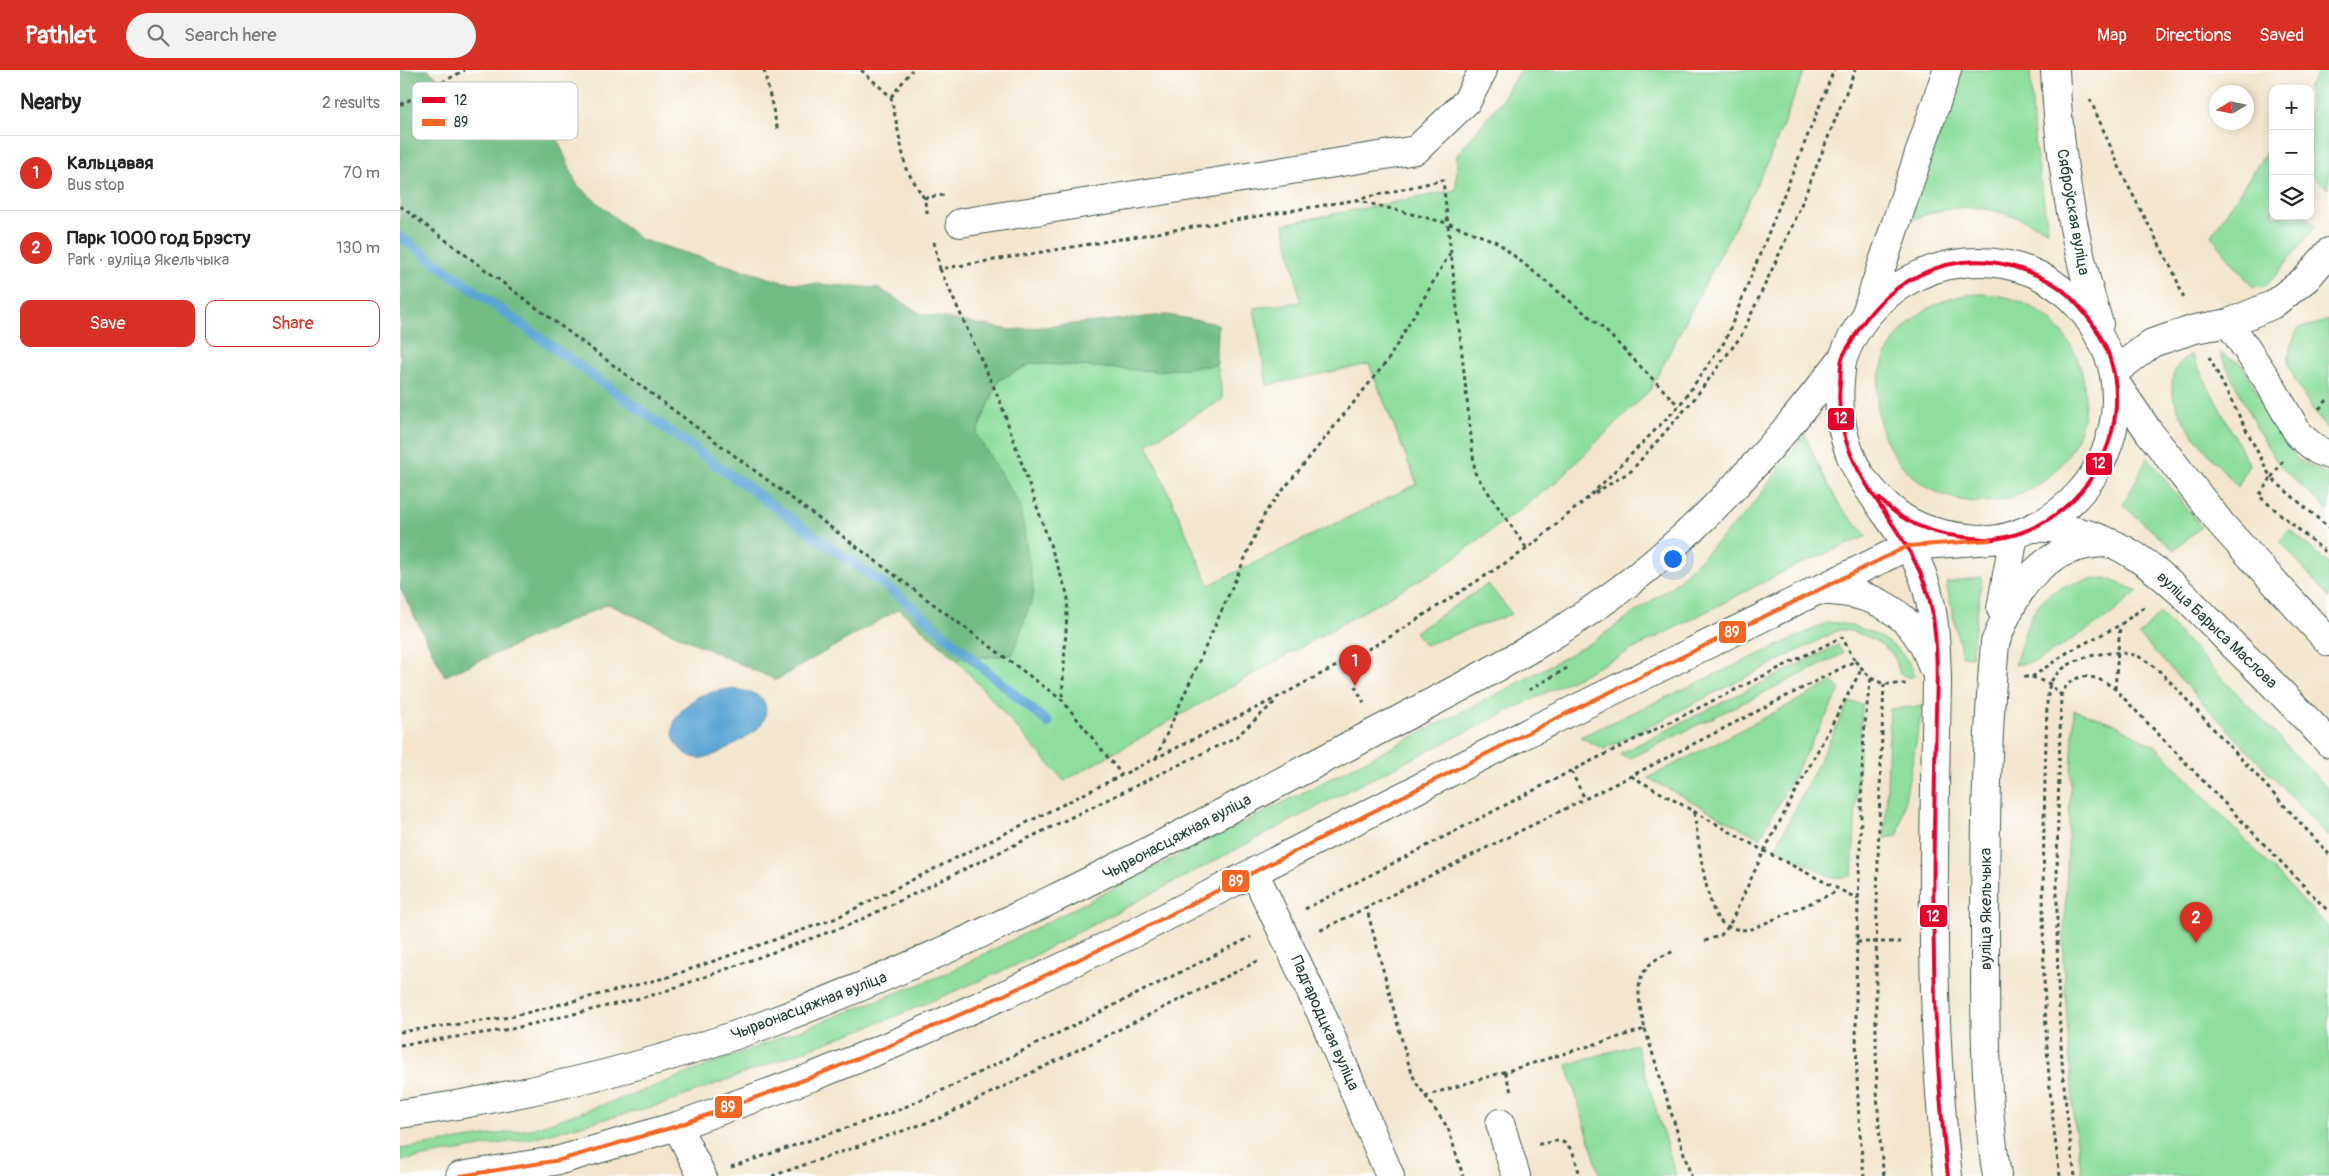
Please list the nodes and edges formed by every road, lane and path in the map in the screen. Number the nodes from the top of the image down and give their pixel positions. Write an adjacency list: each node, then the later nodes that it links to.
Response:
1 (465, 70): 10 (path)
2 (764, 70): 15 (path)
3 (861, 70): 12 (path)
4 (912, 70): 12 (path)
5 (1483, 70): 18 (main road)
6 (1834, 70): 30 (path)
7 (1855, 70): 34 (path)
8 (1947, 70): 25 (main road)
9 (2055, 70): 29 (main road, Сяброўская вуліца)
10 (443, 82)
11 (2087, 93): 27 (path)
12 (891, 97): 20 (path)
13 (412, 99): 14 (path)
14 (400, 105)
15 (778, 131)
16 (1355, 200): 19 (path); 19 (path); 24 (path)
17 (400, 206): 62 (path)
18 (960, 223)
19 (1446, 223): 22 (path); 30 (path)
20 (930, 225)
21 (932, 234): 24 (path)
22 (1450, 252): 39 (path); 64 (path)
23 (2329, 252): 26 (main road)
24 (940, 269): 62 (path)
25 (1864, 319): 28 (main road); 29 (main road)
26 (2229, 323): 27 (main road); 31 (main road)
27 (2195, 328): 29 (main road); 33 (path)
28 (1842, 359): 32 (main road); 90 (main road, Чырвонасцяжная вуліца)
29 (2112, 369): 36 (main road); 46 (main road)
30 (1678, 406): 34 (path)
31 (2329, 455)
32 (1862, 478): 36 (main road); 38 (main road)
33 (2271, 478): 35 (path); 40 (path)
34 (1590, 496): 39 (path)
35 (2329, 528)
36 (2012, 534): 37 (main road, вуліца Барыса Маслова); 38 (main road); 45 (main road)
37 (2110, 543): 45 (main road); 63 (main road, вуліца Барыса Маслова)
38 (1908, 546): 41 (main road); 54 (main road)
39 (1527, 549): 61 (path)
40 (2329, 555)
41 (1813, 591): 54 (main road); 72 (main road)
42 (2144, 607): 43 (path)
43 (2120, 625): 47 (path); 52 (path)
44 (1842, 637): 48 (path)
45 (1994, 642): 104 (main road, вуліца Якельчыка)
46 (2329, 642)
47 (2119, 652): 57 (path); 58 (path); 71 (path)
48 (1855, 661): 50 (path); 67 (path)
49 (1569, 667): 59 (path)
50 (1861, 670): 53 (path); 70 (path)
51 (2016, 677): 52 (path)
52 (2032, 677): 57 (path)
53 (1871, 678): 55 (path); 74 (path)
54 (1937, 681): 79 (main road)
55 (1884, 684): 56 (path); 81 (path)
56 (1908, 684)
57 (2050, 684): 60 (path); 105 (path)
58 (2115, 689): 60 (path); 76 (path)
59 (1529, 690)
60 (2061, 695): 106 (path)
61 (1280, 696): 64 (path); 86 (path)
62 (1062, 700): 66 (path)
63 (2329, 743)
64 (1156, 758): 66 (path)
65 (1571, 771): 68 (path)
66 (1122, 775): 85 (path)
67 (1631, 776): 68 (path); 69 (path)
68 (1585, 799): 75 (path)
69 (1694, 813): 70 (path); 77 (path)
70 (1764, 852): 73 (path); 77 (path)
71 (2329, 854)
72 (1254, 872): 82 (main road, Падгародцкая вуліца); 91 (main road)
73 (1839, 891): 74 (path); 77 (path)
74 (1858, 899): 80 (path)
75 (1366, 906): 82 (path); 88 (path)
76 (2329, 912)
77 (1729, 926): 78 (path)
78 (1705, 941)
79 (1934, 941): 81 (path); 103 (main road)
80 (1857, 942): 81 (path); 101 (path)
81 (1876, 942): 102 (path)
82 (1290, 946): 95 (path); 96 (main road, Падгародцкая вуліца)
83 (1675, 951): 84 (path)
84 (1645, 1029): 87 (path); 100 (path)
85 (400, 1032)
86 (400, 1045)
87 (1505, 1072): 88 (path); 89 (path)
88 (1425, 1096): 97 (path)
89 (1506, 1112): 98 (main road)
90 (400, 1114)
91 (677, 1126): 93 (main road); 94 (main road)
92 (1532, 1142): 99 (path)
93 (460, 1176)
94 (702, 1176)
95 (772, 1176)
96 (1390, 1176)
97 (1463, 1176)
98 (1516, 1176)
99 (1580, 1176)
100 (1691, 1176)
101 (1864, 1176)
102 (1884, 1176)
103 (1948, 1176)
104 (1997, 1176)
105 (2060, 1176)
106 (2074, 1176)

